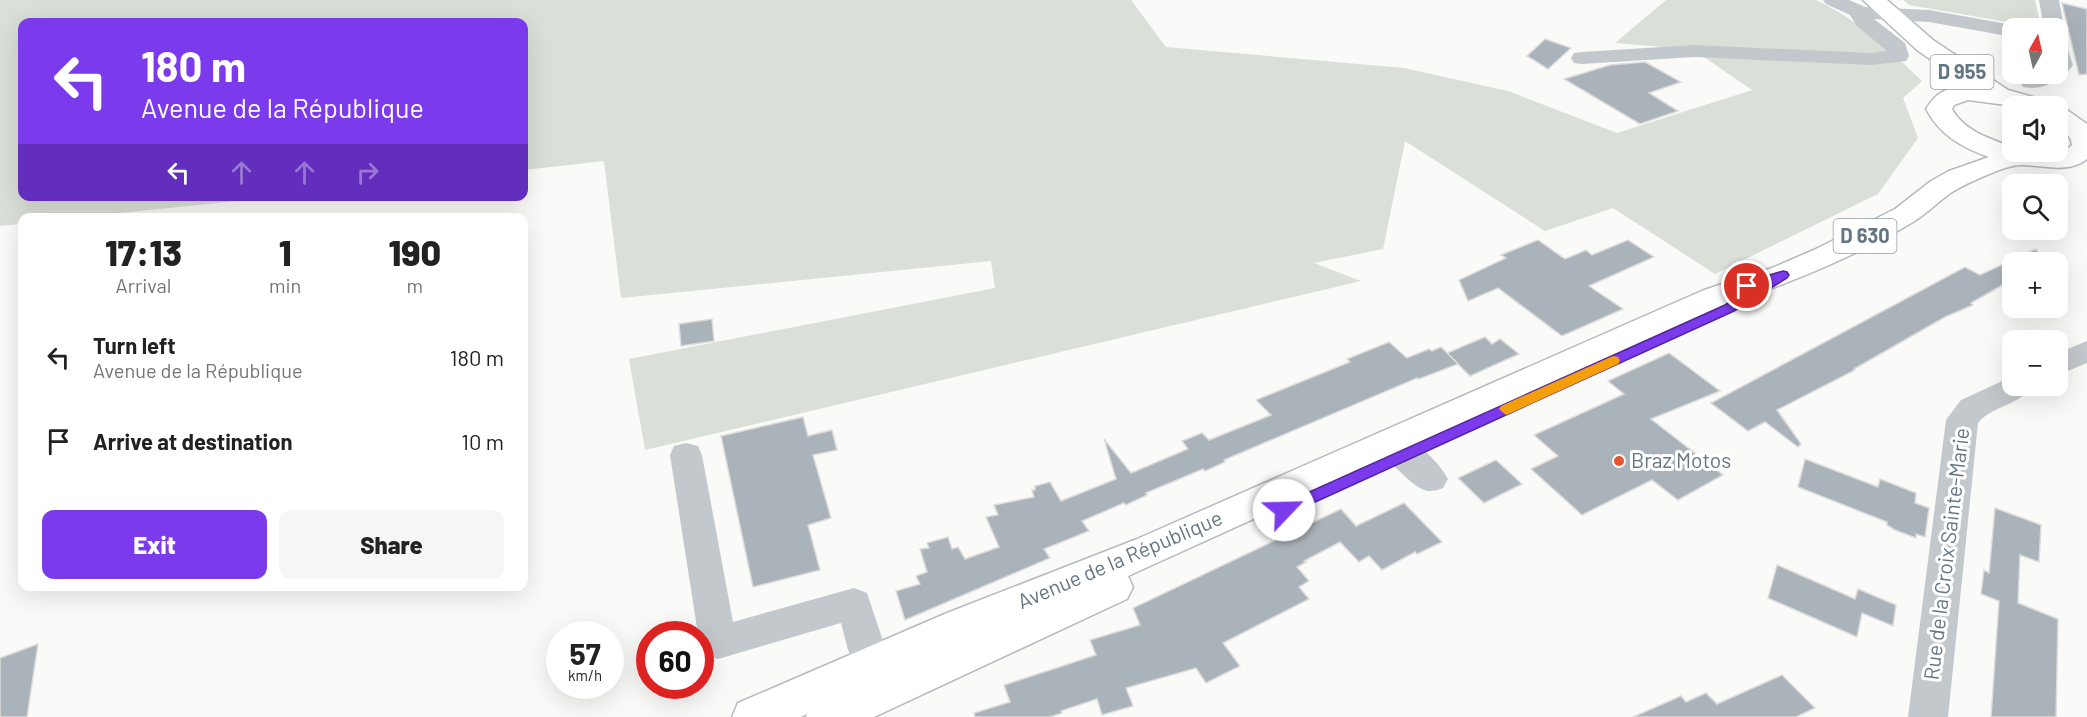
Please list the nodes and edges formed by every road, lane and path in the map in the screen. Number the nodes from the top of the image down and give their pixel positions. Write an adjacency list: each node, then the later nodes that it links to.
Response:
1 (1833, 0): 3 (street)
2 (2049, 0): 4 (street)
3 (1874, 9): 5 (street); 6 (main road, D 955); 7 (street)
4 (2053, 18)
5 (2002, 30)
6 (1925, 45): 9 (main road, D 955); 11 (main road, D 955)
7 (1582, 58)
8 (2044, 84): 10 (street)
9 (2001, 96): 11 (main road)
10 (2033, 96)
11 (1947, 98): 15 (main road)
12 (2068, 104): 13 (main road)
13 (2087, 107)
14 (2068, 126): 16 (main road)
15 (1959, 134): 17 (main road); 20 (main road, Avenue de la République / D 630)
16 (2086, 144): 18 (main road)
17 (2002, 152)
18 (2068, 154)
19 (2002, 161): 20 (main road, Avenue de la République / D 630)
20 (1941, 187): 25 (main road, Avenue de la République / D 630)
21 (2087, 351): 22 (street)
22 (2068, 360)
23 (2002, 393): 28 (street, Rue de la Croix Sainte-Marie)
24 (686, 455): 25 (street)
25 (880, 677): 26 (main road, Avenue de la République / D 630); 27 (main road, Avenue de la République / D 630)
26 (754, 717)
27 (828, 717)
28 (1928, 717)

